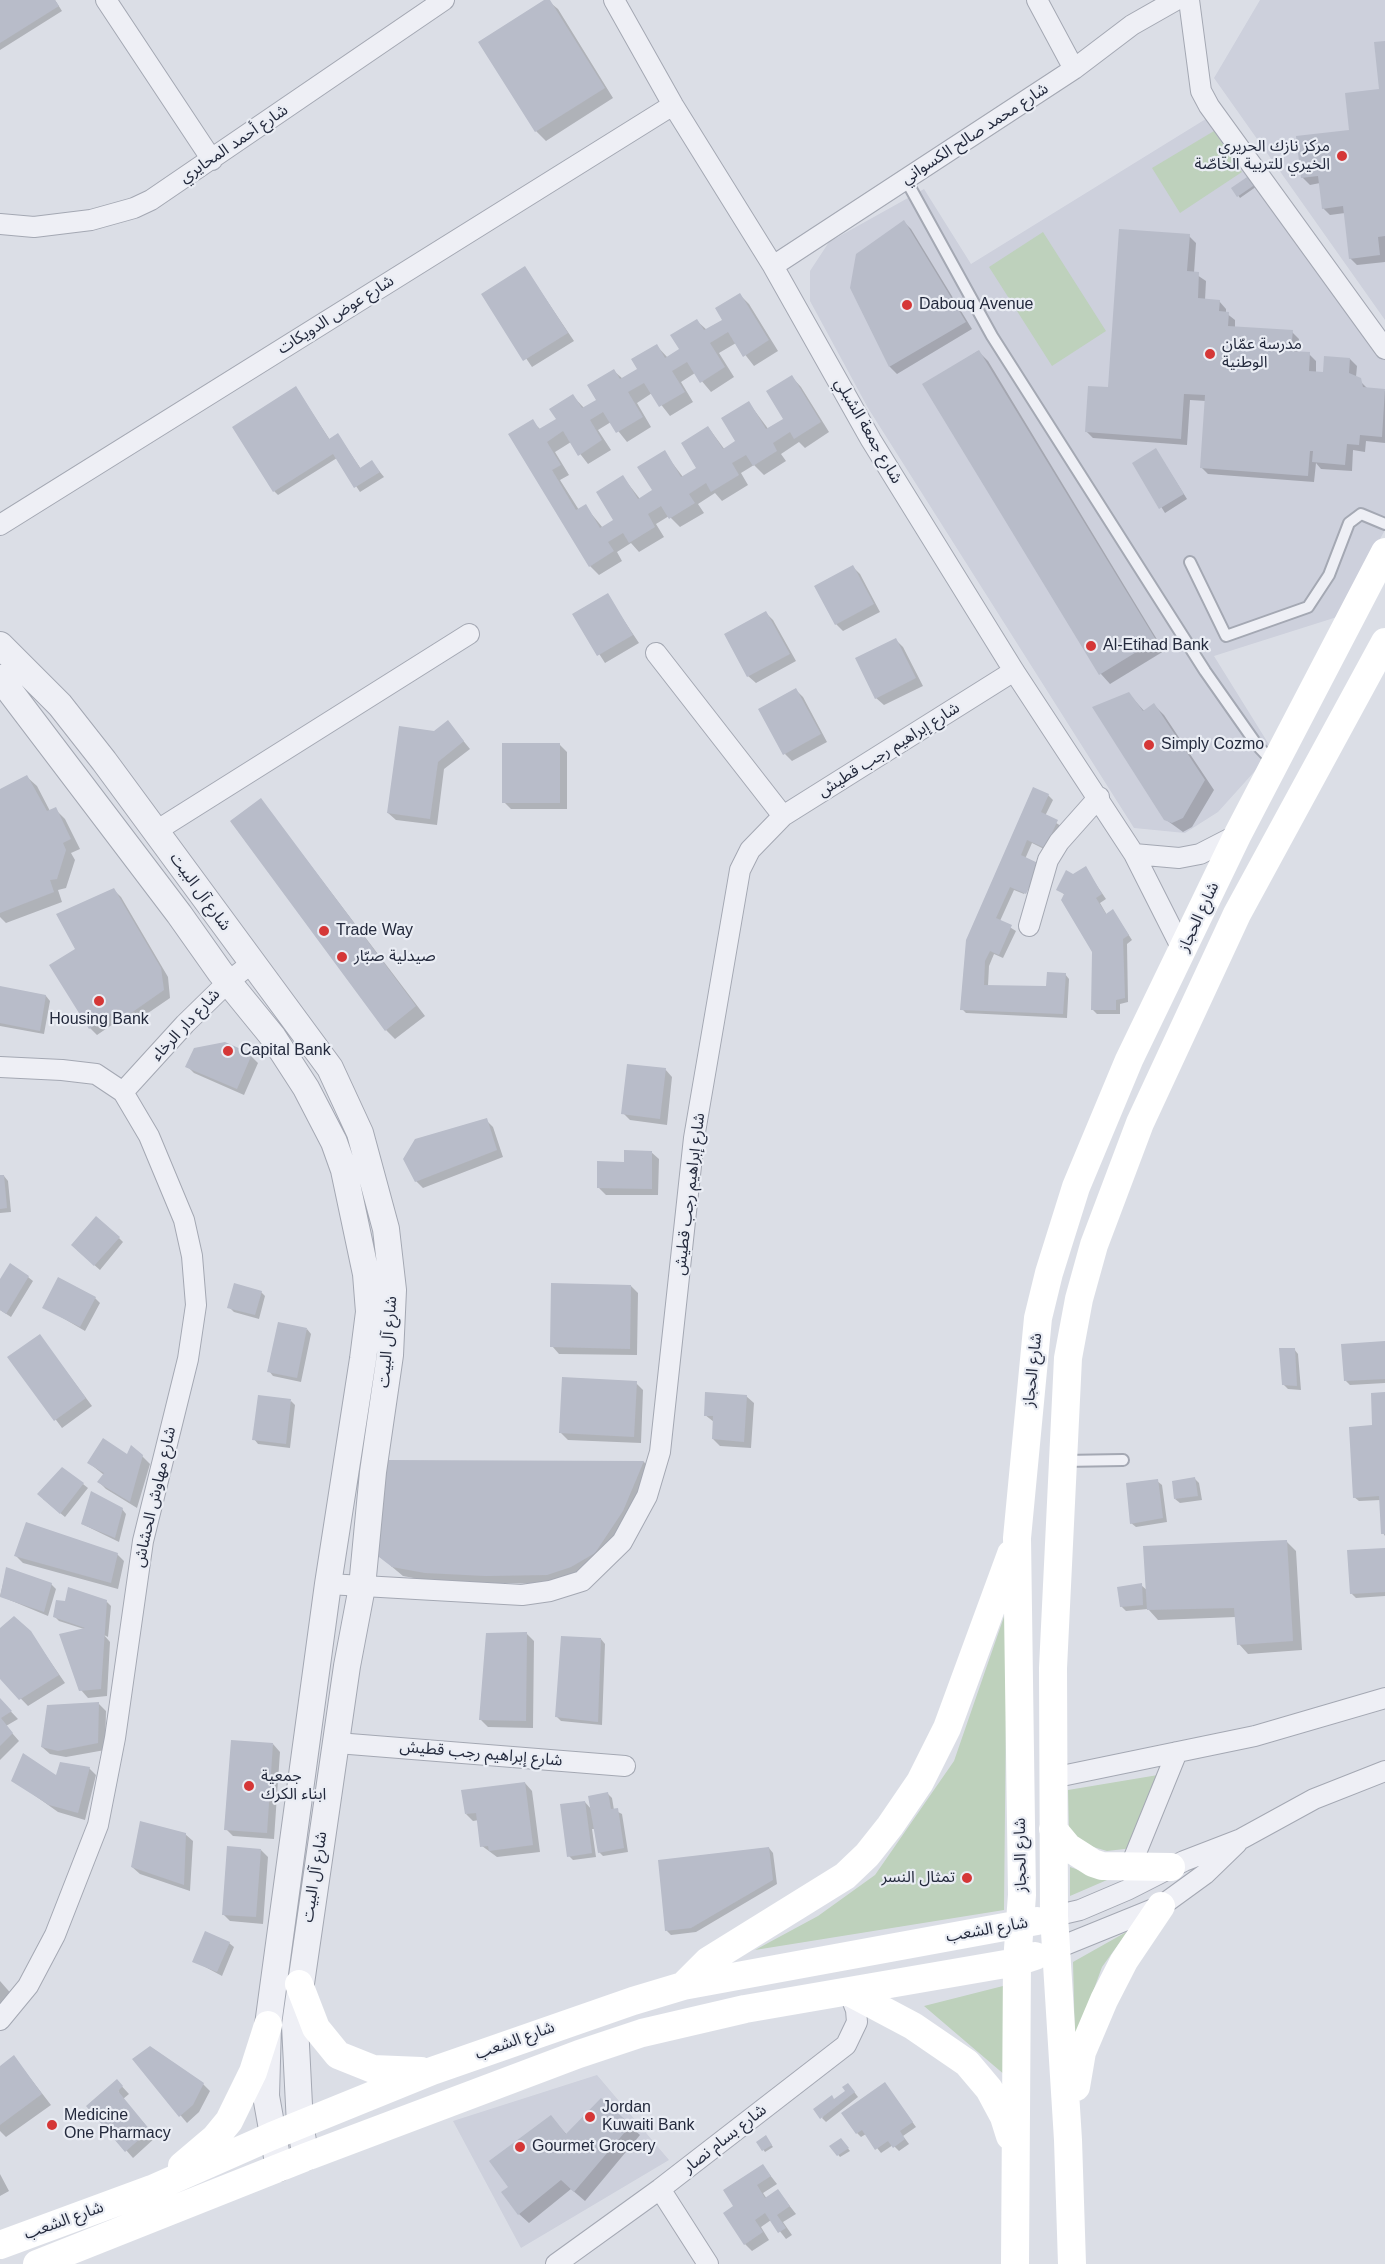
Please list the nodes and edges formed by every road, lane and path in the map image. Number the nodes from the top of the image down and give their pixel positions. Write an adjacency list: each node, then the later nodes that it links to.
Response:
1 (106, 0): 9 (street)
2 (444, 0): 9 (street, شارع أحمد المحايري)
3 (614, 0): 8 (street, شارع جمعة الشبلي)
4 (1037, 0): 7 (street)
5 (1176, 0): 7 (street, شارع محمد صالح الكسواني)
6 (1189, 0): 13 (street)
7 (1074, 69): 10 (street, شارع محمد صالح الكسواني)
8 (673, 105): 12 (street, شارع جمعة الشبلي); 15 (street, شارع عوض الدويكات)
9 (212, 160): 11 (street, شارع أحمد المحايري)
10 (906, 180): 12 (street, شارع محمد صالح الكسواني); 23 (lane)
11 (0, 224)
12 (774, 266): 22 (street, شارع جمعة الشبلي)
13 (1385, 349)
14 (1385, 524): 17 (lane)
15 (0, 525)
16 (1385, 552): 23 (main road, شارع الحجاز)
17 (1190, 562)
18 (468, 634): 26 (street)
19 (1385, 642): 36 (main road, شارع الحجاز)
20 (656, 653): 25 (street)
21 (3, 668): 26 (street, شارع آل البيت); 32 (street, شارع آل البيت)
22 (1014, 671): 24 (street, شارع جمعة الشبلي); 25 (street, شارع إبراهيم رجب قطيش)
23 (1275, 765): 27 (main road, شارع الحجاز)
24 (1099, 797): 28 (street, شارع جمعة الشبلي); 29 (street)
25 (783, 816): 39 (street, شارع إبراهيم رجب قطيش)
26 (156, 831): 31 (street, شارع آل البيت)
27 (1238, 834): 28 (street); 30 (main road, شارع الحجاز)
28 (1134, 854): 30 (street, شارع جمعة الشبلي)
29 (1029, 926)
30 (1183, 951): 37 (main road, شارع الحجاز)
31 (253, 962): 32 (street, شارع دار الرخاء); 39 (street, شارع آل البيت)
32 (228, 982): 34 (street, شارع دار الرخاء); 38 (street, شارع آل البيت)
33 (0, 1067): 34 (street, شارع مهاوش الحشاش)
34 (123, 1092): 58 (street, شارع مهاوش الحشاش)
35 (1123, 1460): 36 (lane)
36 (1062, 1461): 45 (main road, شارع الحجاز)
37 (1017, 1538): 52 (main road, شارع الحجاز); 56 (main road)
38 (328, 1584): 39 (street, شارع إبراهيم رجب قطيش); 59 (street, شارع آل البيت)
39 (362, 1587): 41 (street, شارع آل البيت)
40 (1385, 1698): 42 (street)
41 (337, 1743): 43 (street, شارع إبراهيم رجب قطيش); 55 (street, شارع آل البيت)
42 (1177, 1752): 45 (street); 48 (street)
43 (625, 1766)
44 (1385, 1771): 47 (street)
45 (1052, 1778): 46 (main road, شارع الحجاز)
46 (1053, 1828): 48 (main road); 51 (main road, شارع الحجاز)
47 (1241, 1839): 49 (street); 50 (street)
48 (1131, 1865): 49 (main road)
49 (1171, 1867): 51 (street)
50 (1161, 1906): 53 (street); 63 (main road)
51 (1054, 1916): 52 (main road, شارع الشعب); 53 (main road, شارع الحجاز)
52 (1019, 1925): 54 (main road, شارع الحجاز); 56 (main road, شارع الشعب)
53 (1055, 1949): 54 (main road, شارع الشعب); 63 (main road, شارع الحجاز)
54 (1017, 1962): 57 (main road, شارع الشعب); 64 (main road, شارع الحجاز)
55 (299, 1984): 60 (main road); 61 (street, شارع آل البيت)
56 (683, 1986): 60 (main road, شارع الشعب)
57 (849, 1992): 64 (main road); 65 (main road, شارع الشعب); 68 (street, شارع بسام نصار)
58 (0, 2020)
59 (268, 2025): 62 (street, شارع آل البيت); 67 (main road)
60 (432, 2071): 61 (main road, شارع الشعب)
61 (300, 2125): 62 (main road, شارع الشعب); 65 (street, شارع آل البيت)
62 (272, 2136): 66 (street, شارع آل البيت); 67 (main road, شارع الشعب)
63 (1068, 2140): 74 (main road, شارع الحجاز)
64 (1014, 2149): 73 (main road, شارع الحجاز)
65 (306, 2157): 66 (main road, شارع الشعب)
66 (279, 2168): 70 (main road, شارع الشعب)
67 (152, 2189): 69 (main road, شارع الشعب)
68 (660, 2189): 71 (street, شارع بسام نصار); 72 (street)
69 (0, 2245)
70 (51, 2261)
71 (556, 2264)
72 (708, 2264)
73 (1015, 2264)
74 (1072, 2264)

